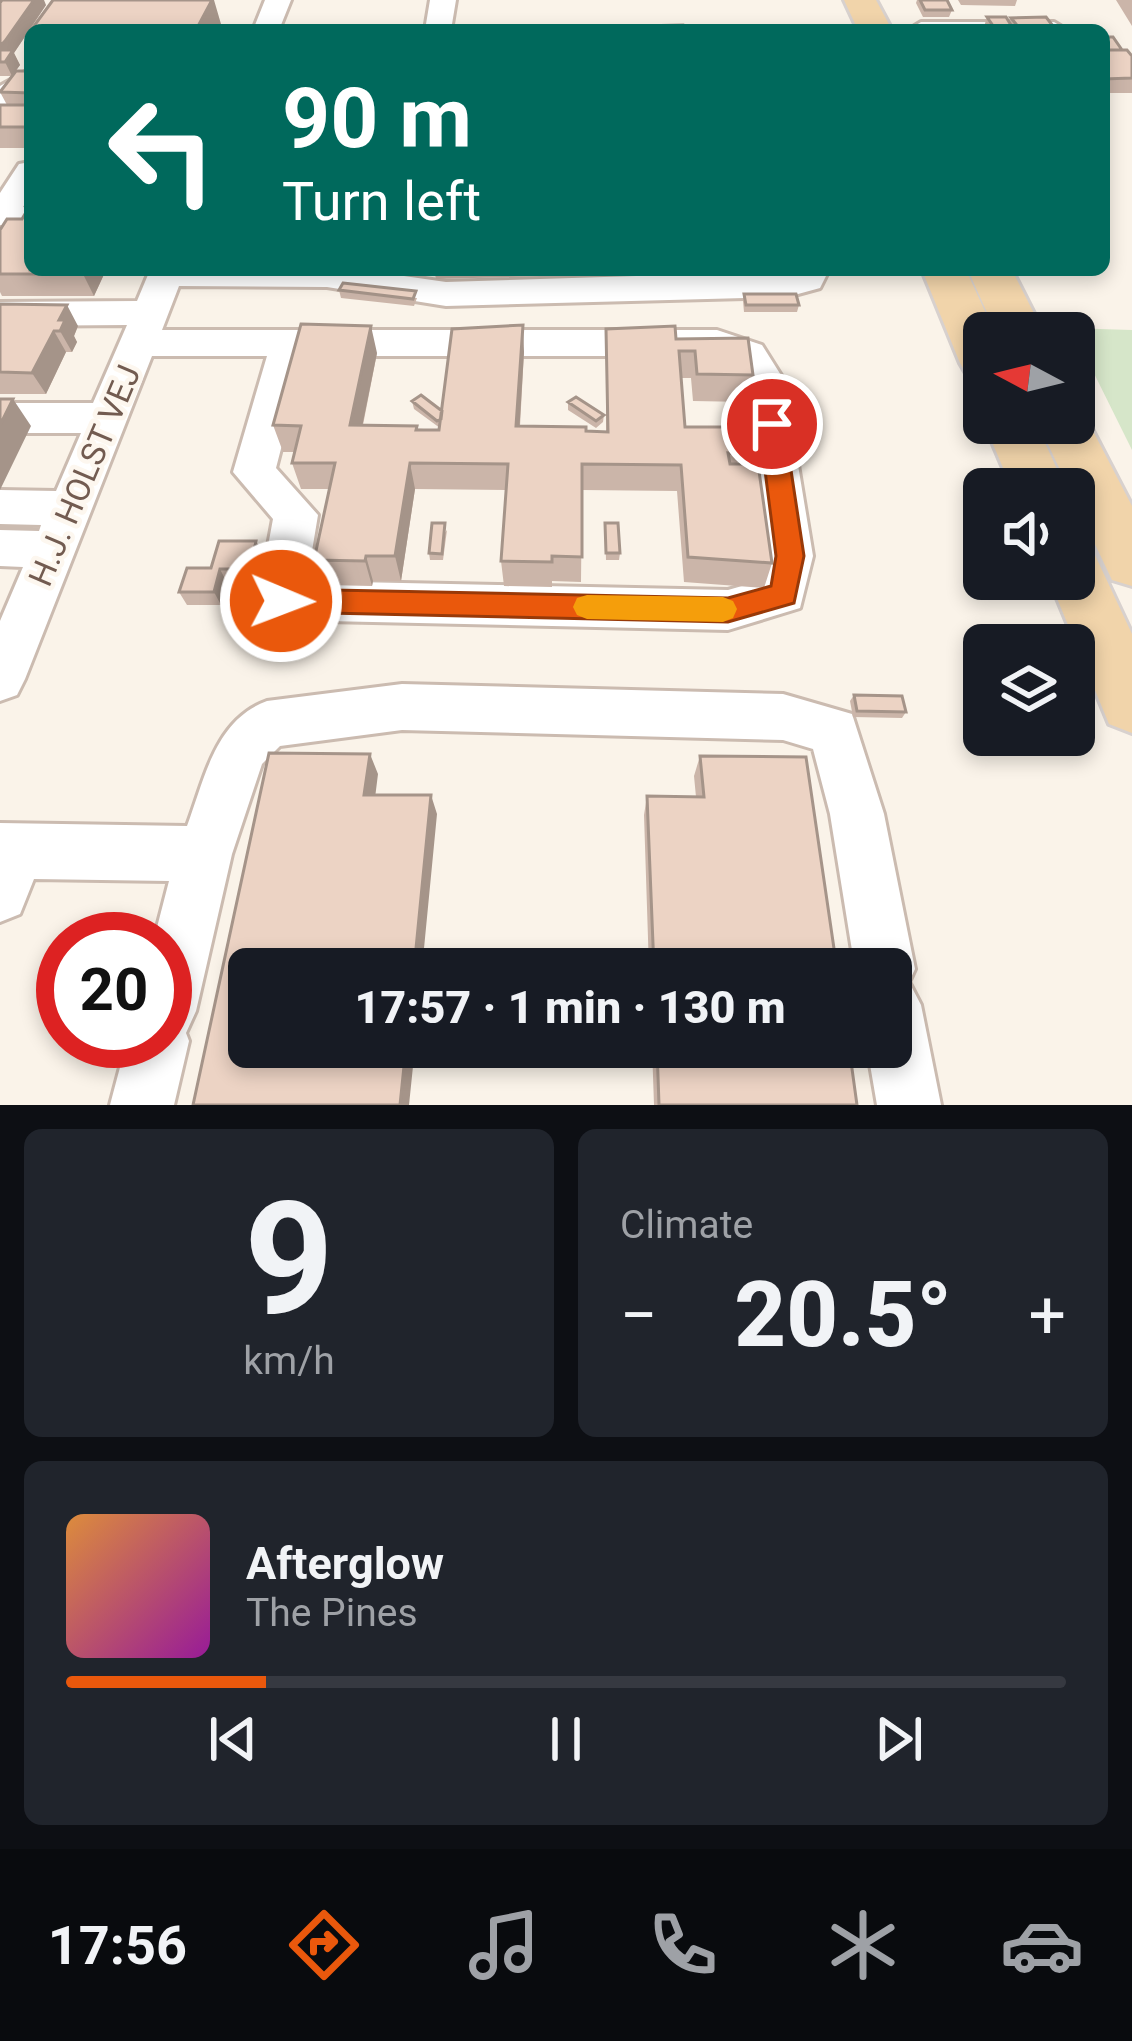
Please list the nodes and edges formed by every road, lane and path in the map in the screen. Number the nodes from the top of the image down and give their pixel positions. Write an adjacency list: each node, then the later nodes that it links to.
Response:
1 (24, 80): 2 (street)
2 (24, 109)
3 (24, 179): 4 (street)
4 (24, 218)
5 (225, 276): 10 (street)
6 (333, 276): 7 (street)
7 (809, 276)
8 (947, 276): 13 (main road)
9 (993, 276): 11 (main road)
10 (156, 300): 12 (street); 14 (street); 16 (street, H.J. HOLST VEJ)
11 (1011, 312)
12 (0, 314)
13 (963, 314)
14 (289, 343): 14 (street)
15 (0, 418): 16 (street)
16 (107, 418): 19 (street, H.J. HOLST VEJ)
17 (1074, 444): 21 (main road)
18 (0, 507): 19 (street)
19 (61, 529): 20 (street); 23 (street, H.J. HOLST VEJ)
20 (0, 548)
21 (1132, 563)
22 (1087, 600): 24 (main road)
23 (0, 679)
24 (1132, 704)
25 (204, 854): 26 (street); 27 (street); 28 (street)
26 (5, 865)
27 (190, 912)
28 (880, 948)
29 (151, 1068): 31 (street)
30 (902, 1068): 32 (street)
31 (142, 1105)
32 (909, 1105)

